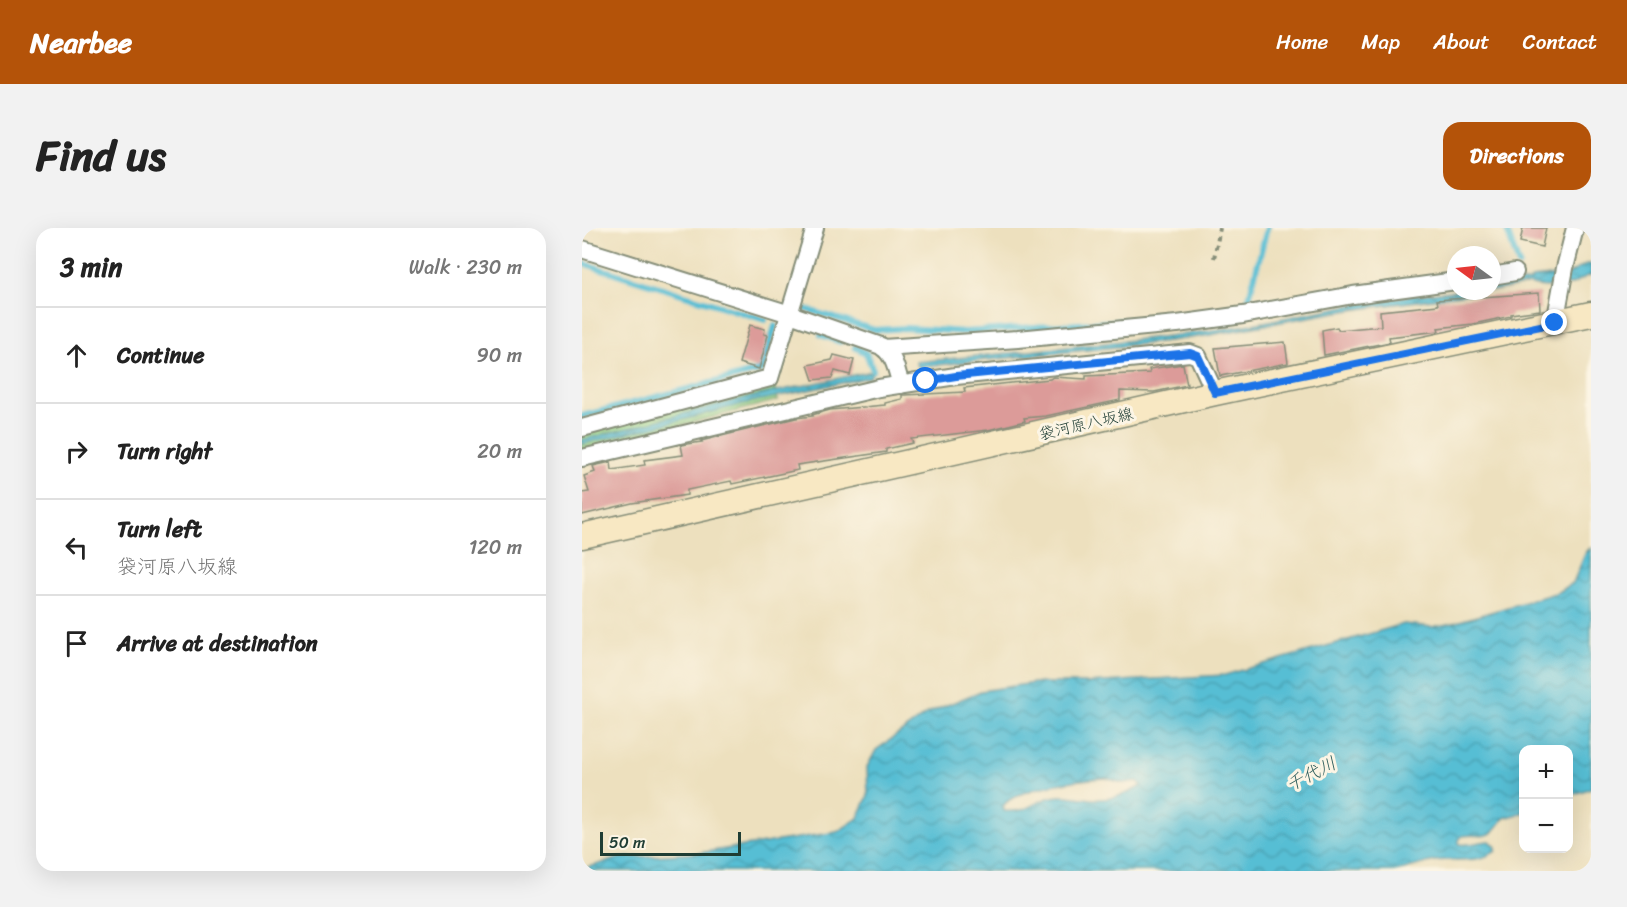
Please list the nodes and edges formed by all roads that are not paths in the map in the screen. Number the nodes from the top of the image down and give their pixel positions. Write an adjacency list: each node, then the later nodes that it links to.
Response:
1 (815, 228): 7 (street)
2 (1575, 228): 9 (street)
3 (582, 249): 7 (street)
4 (1515, 272): 5 (street)
5 (1501, 274)
6 (1447, 282): 10 (street)
7 (790, 314): 10 (street); 13 (street)
8 (1591, 314): 9 (main road, 袋河原八坂線)
9 (1555, 323): 12 (main road, 袋河原八坂線)
10 (883, 348): 11 (street)
11 (901, 385): 12 (street); 14 (street)
12 (1215, 393): 15 (main road, 袋河原八坂線)
13 (582, 428)
14 (582, 458)
15 (582, 536)

